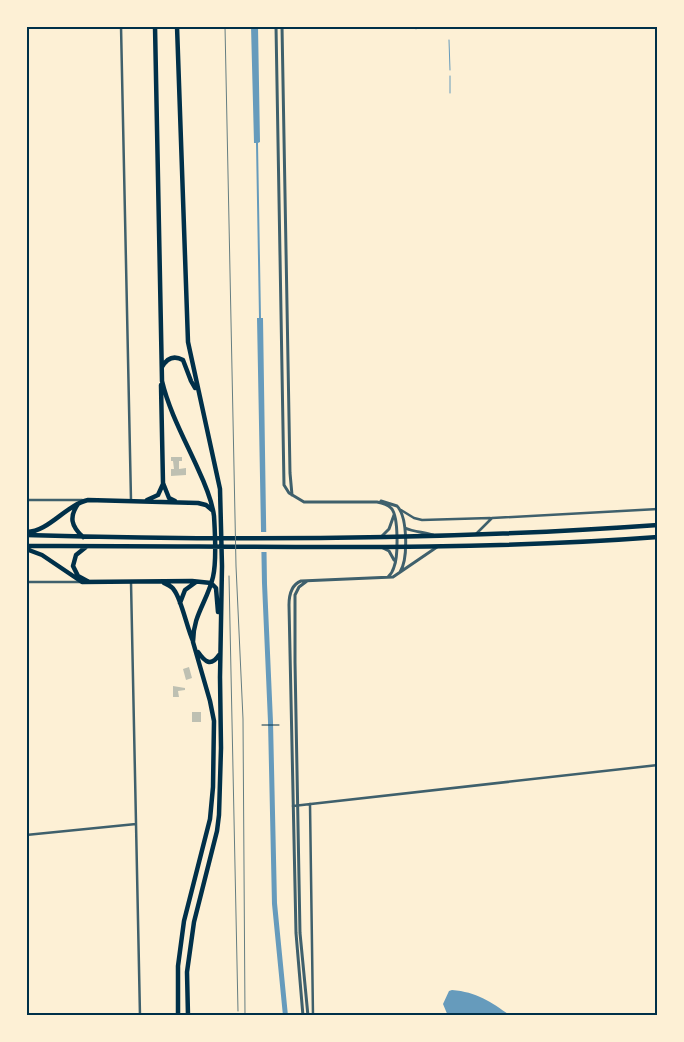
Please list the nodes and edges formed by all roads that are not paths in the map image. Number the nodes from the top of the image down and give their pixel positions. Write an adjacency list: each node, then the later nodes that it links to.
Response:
1 (121, 26): 12 (street)
2 (155, 26): 6 (main road)
3 (177, 26): 8 (main road)
4 (276, 26): 10 (street)
5 (282, 26): 10 (street)
6 (162, 367): 7 (main road); 8 (main road)
7 (162, 381): 9 (main road); 19 (main road)
8 (198, 391): 50 (main road)
9 (163, 483): 14 (main road); 15 (main road)
10 (292, 496): 16 (street)
11 (26, 500): 13 (street)
12 (131, 500): 13 (main road); 14 (main road)
13 (79, 501): 25 (main road); 28 (main road)
14 (146, 501): 15 (main road)
15 (181, 502): 19 (main road)
16 (377, 502): 18 (street); 20 (street)
17 (658, 509): 22 (street)
18 (400, 510): 21 (street); 22 (street)
19 (213, 511): 48 (main road)
20 (395, 517): 21 (street); 29 (street); 32 (street)
21 (404, 517): 24 (street)
22 (492, 518): 26 (street)
23 (658, 525): 26 (main road)
24 (405, 528): 27 (street); 30 (street)
25 (26, 534): 28 (main road)
26 (475, 534): 27 (main road)
27 (438, 536): 30 (main road)
28 (83, 537): 32 (main road)
29 (396, 537): 30 (main road); 32 (main road); 35 (street)
30 (405, 537): 36 (street)
31 (658, 537): 37 (main road)
32 (380, 538)
33 (88, 546): 34 (main road); 38 (main road); 44 (main road)
34 (379, 546): 35 (main road); 39 (street)
35 (396, 546): 36 (main road); 39 (street)
36 (404, 546): 37 (main road); 40 (street)
37 (437, 547): 40 (street)
38 (26, 548): 44 (main road)
39 (396, 562): 41 (street)
40 (400, 573): 41 (street)
41 (388, 577): 42 (street)
42 (307, 580): 56 (street); 57 (street)
43 (26, 582): 44 (street)
44 (85, 582): 45 (main road)
45 (131, 582): 46 (main road); 58 (street)
46 (163, 582): 47 (main road); 49 (main road)
47 (196, 582): 48 (main road); 49 (main road)
48 (211, 584): 50 (main road); 51 (main road)
49 (180, 604): 51 (main road)
50 (220, 623): 53 (main road)
51 (193, 642): 52 (main road)
52 (195, 649): 53 (main road); 61 (main road)
53 (220, 654): 62 (main road)
54 (658, 765): 55 (street)
55 (310, 804): 57 (street); 65 (street)
56 (293, 806): 57 (street); 63 (street)
57 (298, 806): 64 (street)
58 (136, 824): 59 (street); 60 (street)
59 (26, 835)
60 (140, 1016)
61 (178, 1016)
62 (188, 1016)
63 (303, 1016)
64 (308, 1016)
65 (314, 1016)

